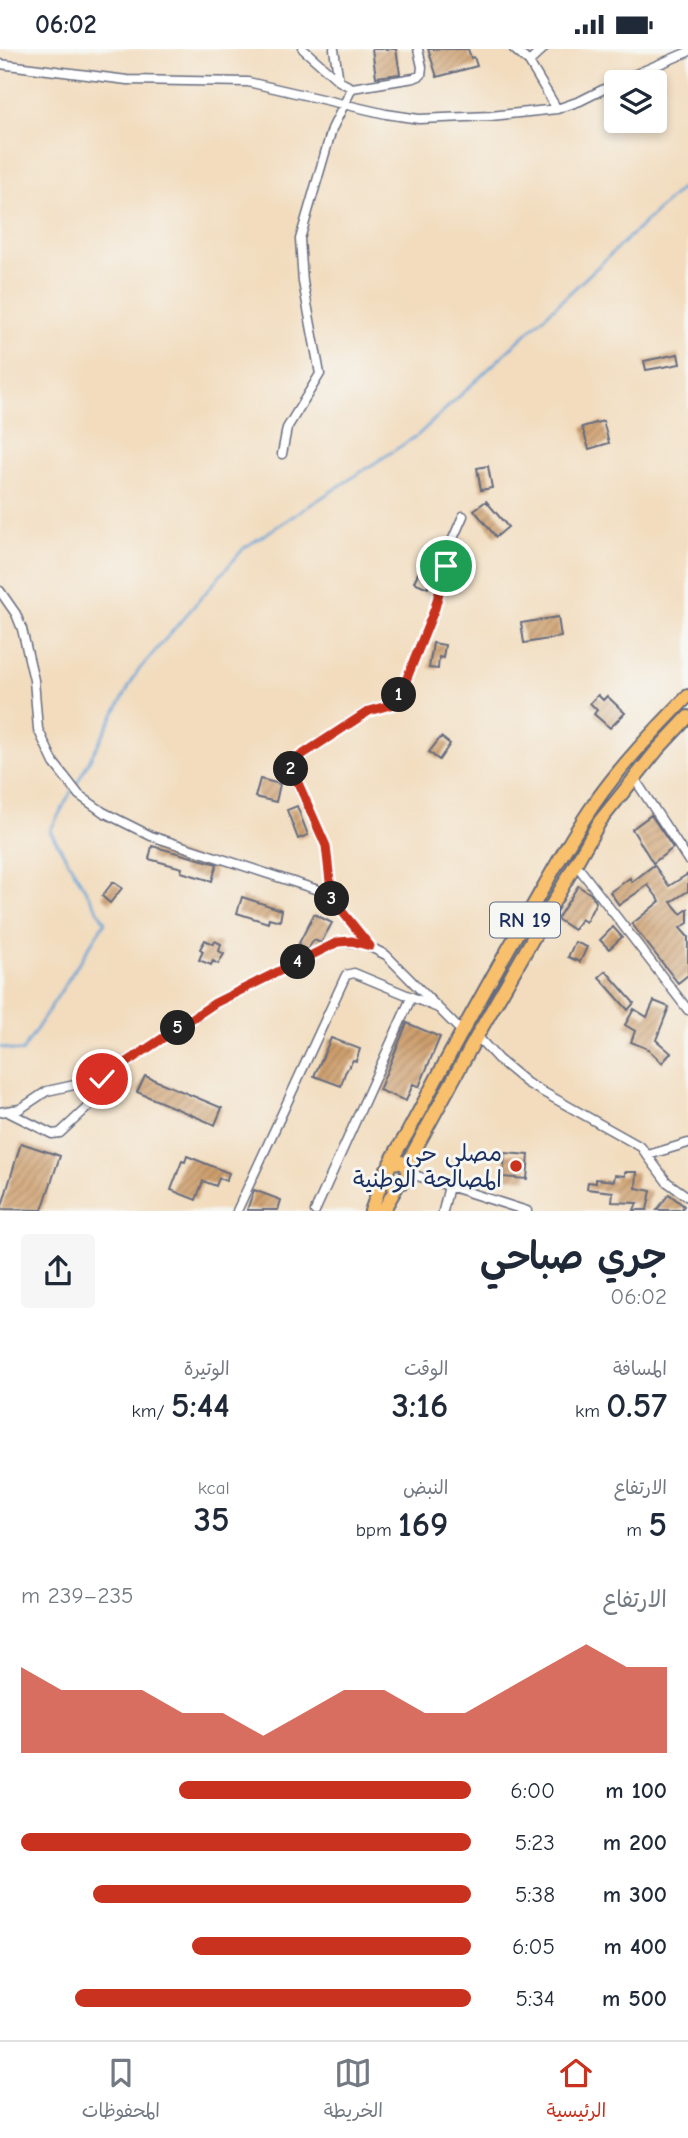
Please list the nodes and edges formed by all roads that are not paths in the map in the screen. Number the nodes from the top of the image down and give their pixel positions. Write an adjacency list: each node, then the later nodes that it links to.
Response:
1 (303, 49): 10 (street)
2 (334, 49): 10 (street)
3 (418, 49): 11 (street)
4 (514, 49): 7 (street)
5 (543, 49): 7 (street)
6 (688, 50): 9 (street)
7 (529, 62): 14 (street)
8 (0, 64): 13 (street)
9 (645, 70)
10 (339, 81): 11 (street)
11 (352, 88): 13 (street)
12 (604, 89): 14 (street)
13 (343, 103): 14 (street); 15 (street)
14 (557, 109)
15 (282, 454)
16 (463, 516): 23 (street)
17 (0, 591): 23 (street)
18 (686, 703): 28 (main road, RN 19)
19 (688, 717): 20 (main road, RN 19)
20 (634, 778): 21 (street); 22 (main road, RN 19)
21 (688, 860)
22 (574, 863): 27 (street); 29 (main road, RN 19)
23 (332, 899): 24 (street)
24 (370, 946): 26 (street); 31 (street)
25 (411, 998): 26 (street); 40 (street); 41 (street)
26 (441, 1009): 28 (street)
27 (688, 1010)
28 (461, 1032): 29 (main road); 30 (main road); 36 (main road, RN 19)
29 (478, 1033): 30 (main road, RN 19); 35 (street)
30 (470, 1049): 37 (main road, RN 19)
31 (102, 1079): 33 (street); 33 (street)
32 (0, 1112): 33 (street)
33 (10, 1113)
34 (688, 1143): 35 (street)
35 (649, 1155): 39 (street)
36 (388, 1166): 37 (main road); 37 (main road); 42 (main road, RN 19)
37 (404, 1174): 38 (street); 43 (main road, RN 19)
38 (449, 1186): 44 (street); 45 (street)
39 (688, 1197)
40 (237, 1210)
41 (315, 1210)
42 (371, 1210)
43 (383, 1210)
44 (443, 1210)
45 (527, 1210)

